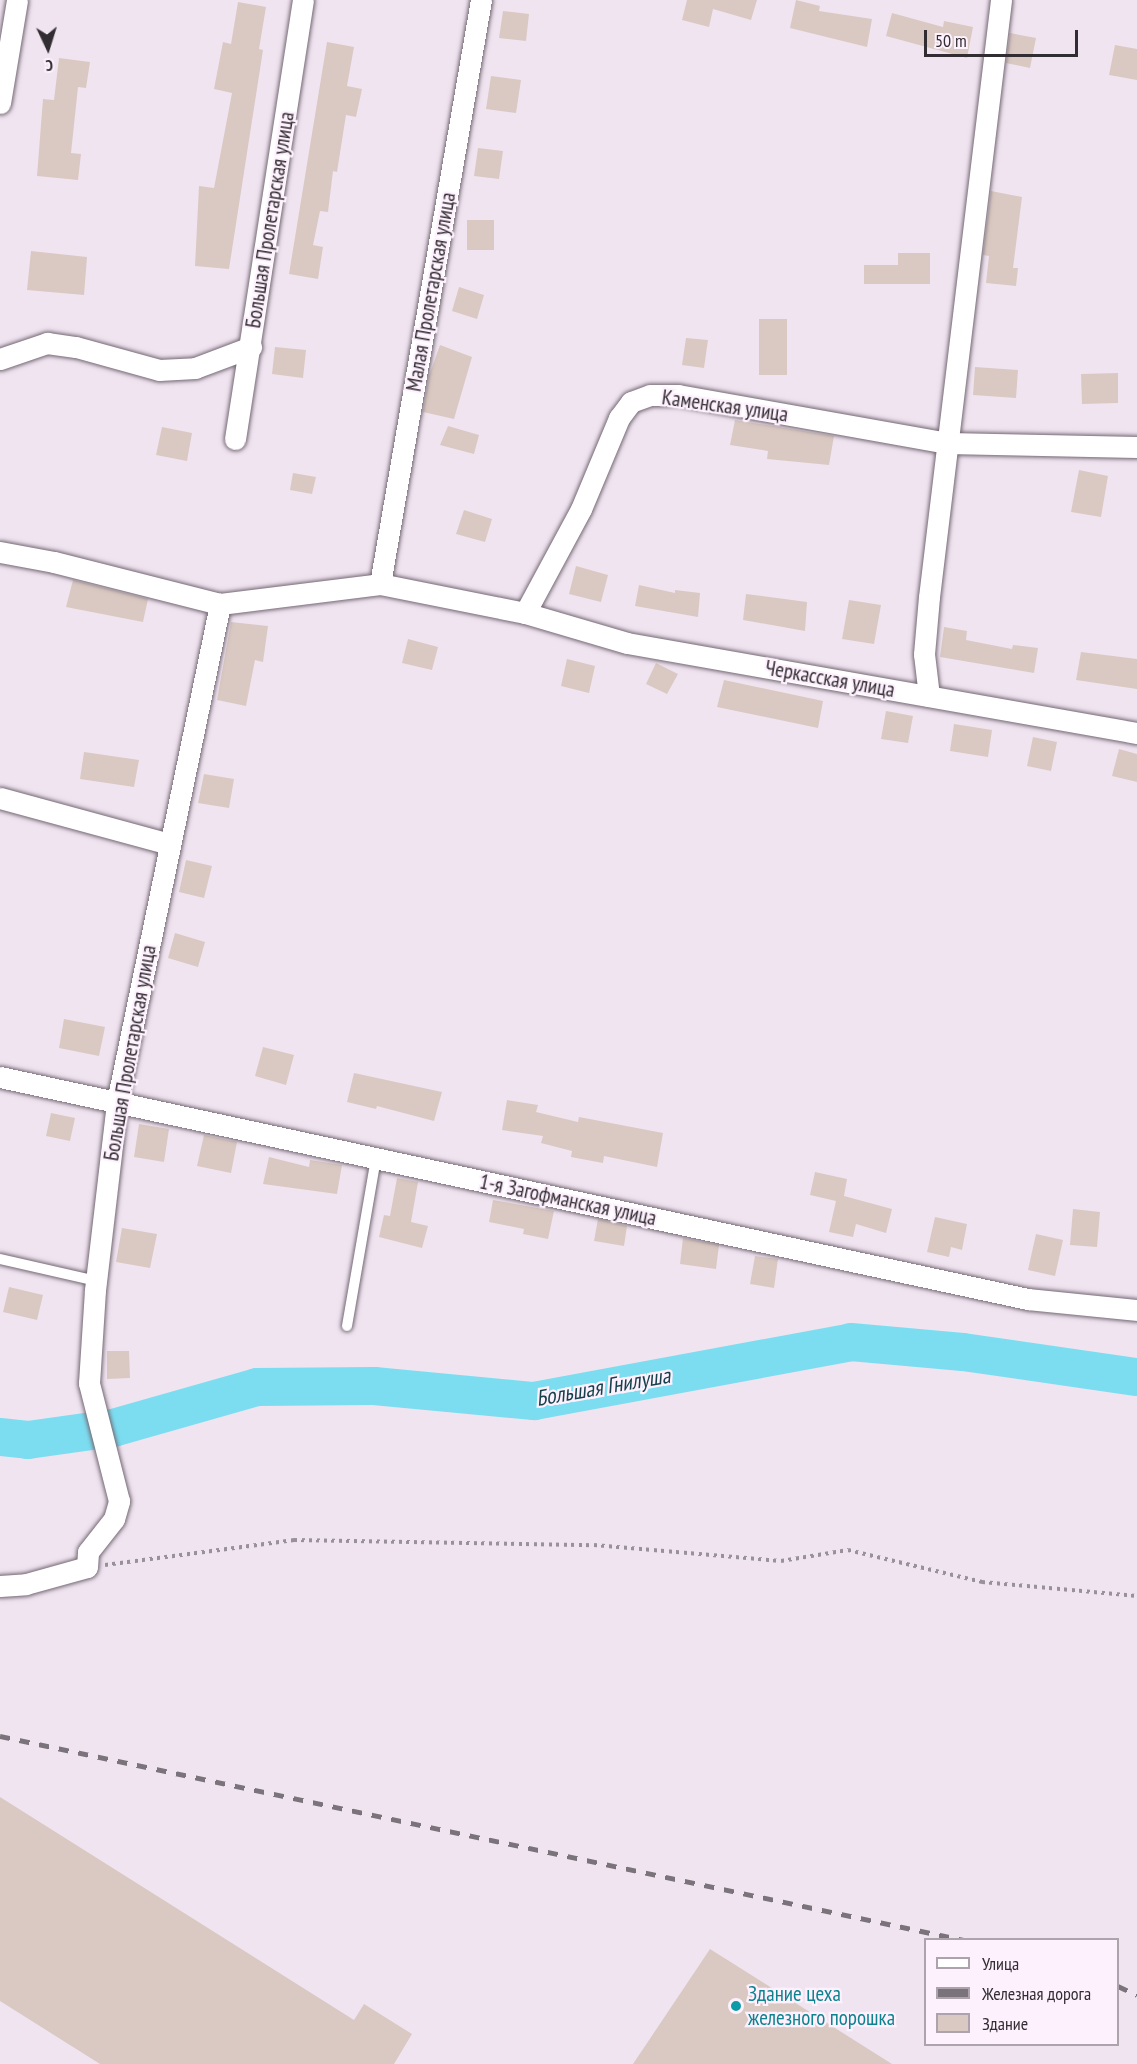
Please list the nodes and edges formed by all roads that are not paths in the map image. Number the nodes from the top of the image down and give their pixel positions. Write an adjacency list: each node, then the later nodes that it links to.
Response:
1 (17, 0): 5 (street)
2 (303, 0): 6 (street, Большая Пролетарская улица)
3 (481, 0): 12 (street, Малая Пролетарская улица)
4 (1001, 0): 9 (street)
5 (0, 103)
6 (251, 347): 7 (street); 8 (street, Большая Пролетарская улица)
7 (0, 359)
8 (236, 439)
9 (947, 443): 10 (street, Каменская улица); 14 (street, Каменская улица); 15 (street)
10 (1137, 447)
11 (0, 552): 13 (street)
12 (380, 584): 13 (street, Черкасская улица); 14 (street, Черкасская улица)
13 (220, 604): 18 (street, Большая Пролетарская улица)
14 (525, 613): 15 (street, Черкасская улица)
15 (929, 696): 16 (street, Черкасская улица)
16 (1137, 733)
17 (0, 798): 18 (street)
18 (169, 844): 20 (street, Большая Пролетарская улица)
19 (0, 1077): 20 (street, 1-я Загофманская улица)
20 (117, 1102): 21 (street, 1-я Загофманская улица); 23 (street, Большая Пролетарская улица)
21 (376, 1158): 24 (street, 1-я Загофманская улица); 25 (lane)
22 (0, 1259): 23 (lane)
23 (96, 1281): 26 (street, Большая Пролетарская улица)
24 (1137, 1310)
25 (346, 1326)
26 (0, 1586)

